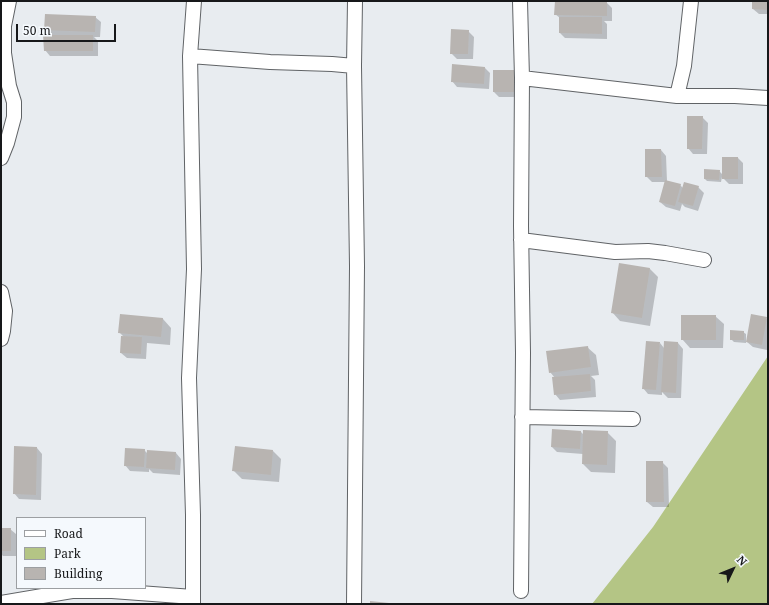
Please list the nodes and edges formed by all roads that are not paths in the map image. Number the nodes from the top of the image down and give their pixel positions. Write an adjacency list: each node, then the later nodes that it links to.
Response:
1 (9, 1): 8 (street)
2 (194, 1): 6 (street)
3 (355, 1): 7 (street)
4 (520, 1): 9 (street)
5 (691, 1): 10 (street)
6 (190, 56): 7 (street); 20 (street)
7 (354, 66): 22 (street)
8 (4, 71): 12 (street)
9 (522, 78): 10 (street); 13 (street)
10 (677, 96): 11 (street)
11 (768, 98)
12 (1, 158)
13 (521, 240): 14 (street); 17 (street)
14 (704, 260)
15 (1, 292): 16 (street)
16 (1, 339)
17 (522, 418): 18 (street); 19 (street)
18 (633, 419)
19 (521, 591)
20 (193, 601): 21 (street)
21 (1, 604)
22 (354, 604)

